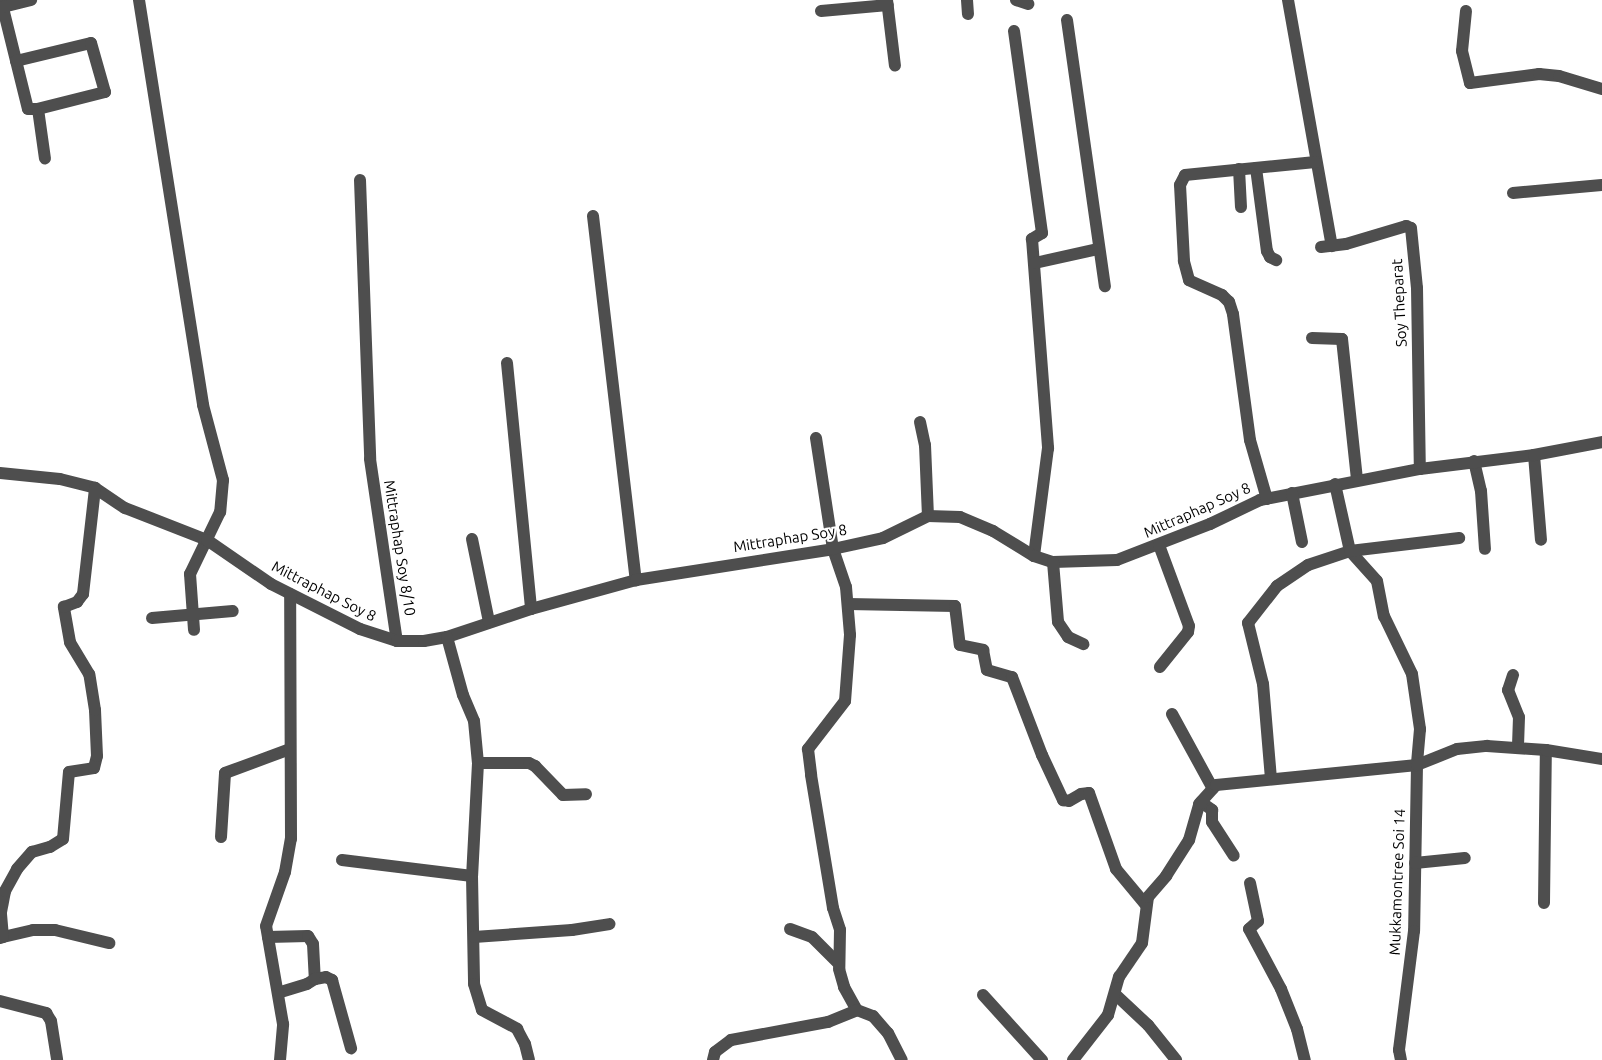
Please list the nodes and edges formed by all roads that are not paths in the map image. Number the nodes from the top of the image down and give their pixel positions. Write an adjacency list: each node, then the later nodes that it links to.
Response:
1 (31, 0): 6 (street)
2 (140, 0): 46 (street)
3 (967, 0): 9 (street)
4 (1288, 0): 17 (street)
5 (887, 2): 8 (street); 13 (street)
6 (2, 3): 12 (street)
7 (1466, 10): 14 (street)
8 (821, 11)
9 (968, 14)
10 (1067, 20): 25 (street)
11 (1014, 31): 27 (street)
12 (16, 60): 15 (street); 15 (street)
13 (896, 66)
14 (1602, 89)
15 (38, 109): 16 (street)
16 (45, 159)
17 (1316, 162): 18 (street); 36 (street, Soy Theparat)
18 (1256, 168): 19 (street); 26 (street)
19 (1239, 169): 23 (street); 42 (street)
20 (360, 180): 65 (street, Mittraphap Soy 8/10)
21 (1602, 185): 22 (street)
22 (1513, 193)
23 (1241, 207)
24 (594, 216): 55 (street)
25 (1098, 249): 27 (street); 28 (street)
26 (1276, 260)
27 (1035, 263): 53 (street)
28 (1105, 286)
29 (1312, 338): 38 (street)
30 (507, 363): 58 (street)
31 (920, 422): 43 (street)
32 (816, 438): 50 (street)
33 (1602, 442): 34 (street, Mittraphap Soy 8)
34 (1534, 455): 35 (street, Mittraphap Soy 8); 47 (street)
35 (1474, 462): 36 (street, Mittraphap Soy 8); 51 (street)
36 (1420, 469): 38 (street, Mittraphap Soy 8)
37 (0, 473): 40 (street, Mittraphap Soy 8)
38 (1357, 480): 39 (street, Mittraphap Soy 8)
39 (1335, 484): 41 (street, Mittraphap Soy 8); 52 (street)
40 (95, 488): 46 (street, Mittraphap Soy 8); 93 (street)
41 (1292, 493): 42 (street, Mittraphap Soy 8); 48 (street)
42 (1267, 498): 49 (street, Mittraphap Soy 8)
43 (928, 516): 50 (street, Mittraphap Soy 8); 53 (street, Mittraphap Soy 8)
44 (1459, 538): 52 (street)
45 (472, 539): 62 (street)
46 (207, 540): 56 (street, Mittraphap Soy 8); 60 (street)
47 (1541, 540)
48 (1302, 542)
49 (1159, 545): 54 (street, Mittraphap Soy 8); 67 (street)
50 (834, 549): 55 (street, Mittraphap Soy 8); 57 (street)
51 (1485, 549)
52 (1350, 551): 75 (street, Mukkamontree Soi 14); 76 (street)
53 (1034, 556): 54 (street, Mittraphap Soy 8)
54 (1053, 562): 66 (street)
55 (636, 580): 58 (street, Mittraphap Soy 8)
56 (290, 594): 65 (street, Mittraphap Soy 8); 71 (street)
57 (848, 604): 88 (street); 95 (street)
58 (531, 609): 62 (street, Mittraphap Soy 8)
59 (233, 611): 60 (street)
60 (193, 614): 61 (street); 63 (street)
61 (152, 618)
62 (489, 622): 64 (street, Mittraphap Soy 8)
63 (194, 630)
64 (447, 637): 65 (street, Mittraphap Soy 8); 74 (street)
65 (397, 641)
66 (1083, 644)
67 (1160, 667)
68 (1513, 675): 70 (street)
69 (1172, 714): 77 (street)
70 (1518, 747): 72 (street); 75 (street)
71 (290, 749): 80 (street); 91 (street)
72 (1546, 750): 73 (street); 87 (street)
73 (1602, 759)
74 (478, 763): 78 (street); 85 (street)
75 (1417, 765): 76 (street); 84 (street, Mukkamontree Soi 14)
76 (1271, 779): 77 (street)
77 (1213, 789): 79 (street)
78 (586, 794)
79 (1201, 802): 81 (street); 88 (street)
80 (220, 837)
81 (1234, 856)
82 (1465, 858): 84 (street)
83 (342, 860): 85 (street)
84 (1415, 863): 112 (street, Mukkamontree Soi 14)
85 (472, 876): 92 (street)
86 (1250, 883): 111 (street)
87 (1544, 903)
88 (1146, 905): 99 (street)
89 (610, 924): 92 (street)
90 (790, 929): 95 (street)
91 (268, 937): 96 (street); 97 (street)
92 (474, 937): 105 (street)
93 (1, 938): 94 (street)
94 (109, 943)
95 (839, 964): 101 (street)
96 (315, 979): 97 (street); 102 (street)
97 (278, 993): 104 (street)
98 (983, 995): 108 (street)
99 (1116, 996): 109 (street); 110 (street)
100 (0, 1001): 103 (street)
101 (856, 1010): 106 (street); 107 (street)
102 (351, 1048)
103 (58, 1060)
104 (280, 1060)
105 (529, 1060)
106 (712, 1060)
107 (902, 1060)
108 (1042, 1060)
109 (1073, 1060)
110 (1176, 1060)
111 (1305, 1060)
112 (1401, 1060)

